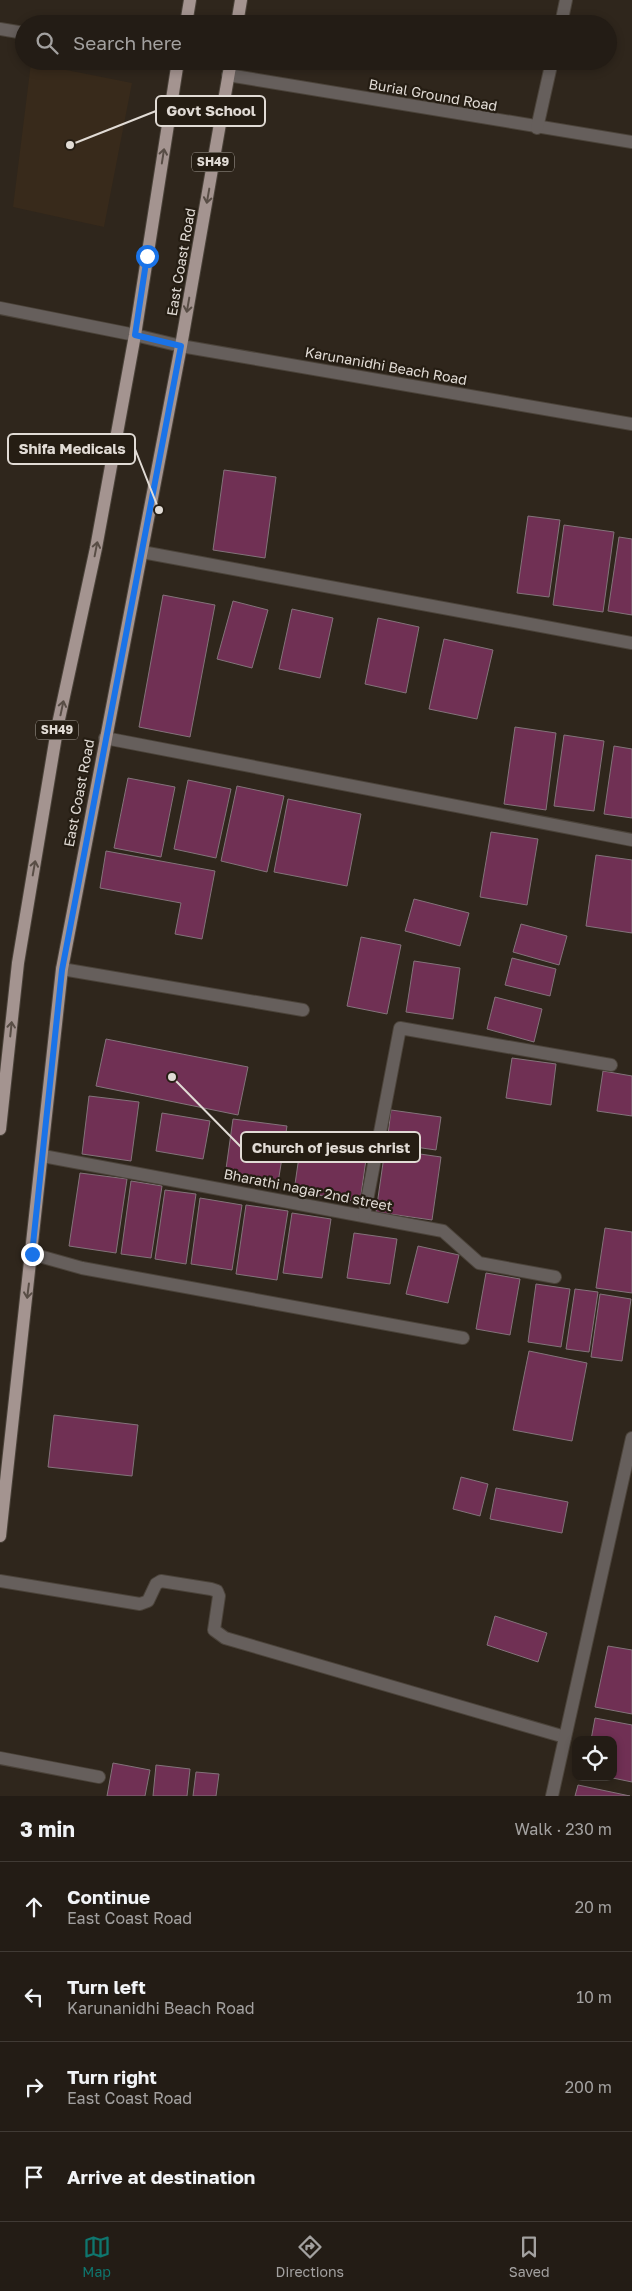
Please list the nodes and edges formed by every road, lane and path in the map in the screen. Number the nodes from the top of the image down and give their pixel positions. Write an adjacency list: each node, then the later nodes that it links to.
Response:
1 (190, 0): 4 (main road)
2 (241, 0): 5 (main road)
3 (566, 0): 6 (street)
4 (188, 15)
5 (238, 15)
6 (562, 15)
7 (0, 29): 8 (street)
8 (15, 32)
9 (177, 70): 16 (main road, SH49, one-way to 9)
10 (229, 70): 12 (main road, East Coast Road / SH49)
11 (550, 70): 13 (street)
12 (228, 75): 13 (street, Burial Ground Road); 17 (main road, East Coast Road / SH49, one-way to 17)
13 (537, 128): 14 (street, Burial Ground Road)
14 (632, 142)
15 (0, 308): 16 (street, Karunanidhi Beach Road)
16 (135, 335): 17 (street, Karunanidhi Beach Road); 26 (main road, SH49, one-way to 16)
17 (181, 346): 18 (street, Karunanidhi Beach Road); 19 (main road, East Coast Road / SH49)
18 (632, 424)
19 (142, 552): 20 (street); 21 (main road, East Coast Road / SH49)
20 (632, 643)
21 (105, 738): 22 (street); 23 (main road, East Coast Road / SH49)
22 (632, 840)
23 (62, 970): 24 (street); 27 (main road, East Coast Road / SH49)
24 (303, 1010)
25 (611, 1065): 28 (street)
26 (0, 1129)
27 (43, 1156): 28 (street, Bharathi nagar 2nd street); 29 (main road, East Coast Road / SH49)
28 (364, 1216): 30 (street, Bharathi nagar 2nd street)
29 (32, 1254): 31 (street); 34 (main road, East Coast Road / SH49, one-way to 34)
30 (556, 1277)
31 (463, 1338)
32 (632, 1438): 33 (street)
33 (628, 1479): 36 (street)
34 (0, 1536)
35 (0, 1581): 36 (street)
36 (565, 1737): 39 (street)
37 (0, 1758): 38 (street)
38 (99, 1777)
39 (552, 1796)

